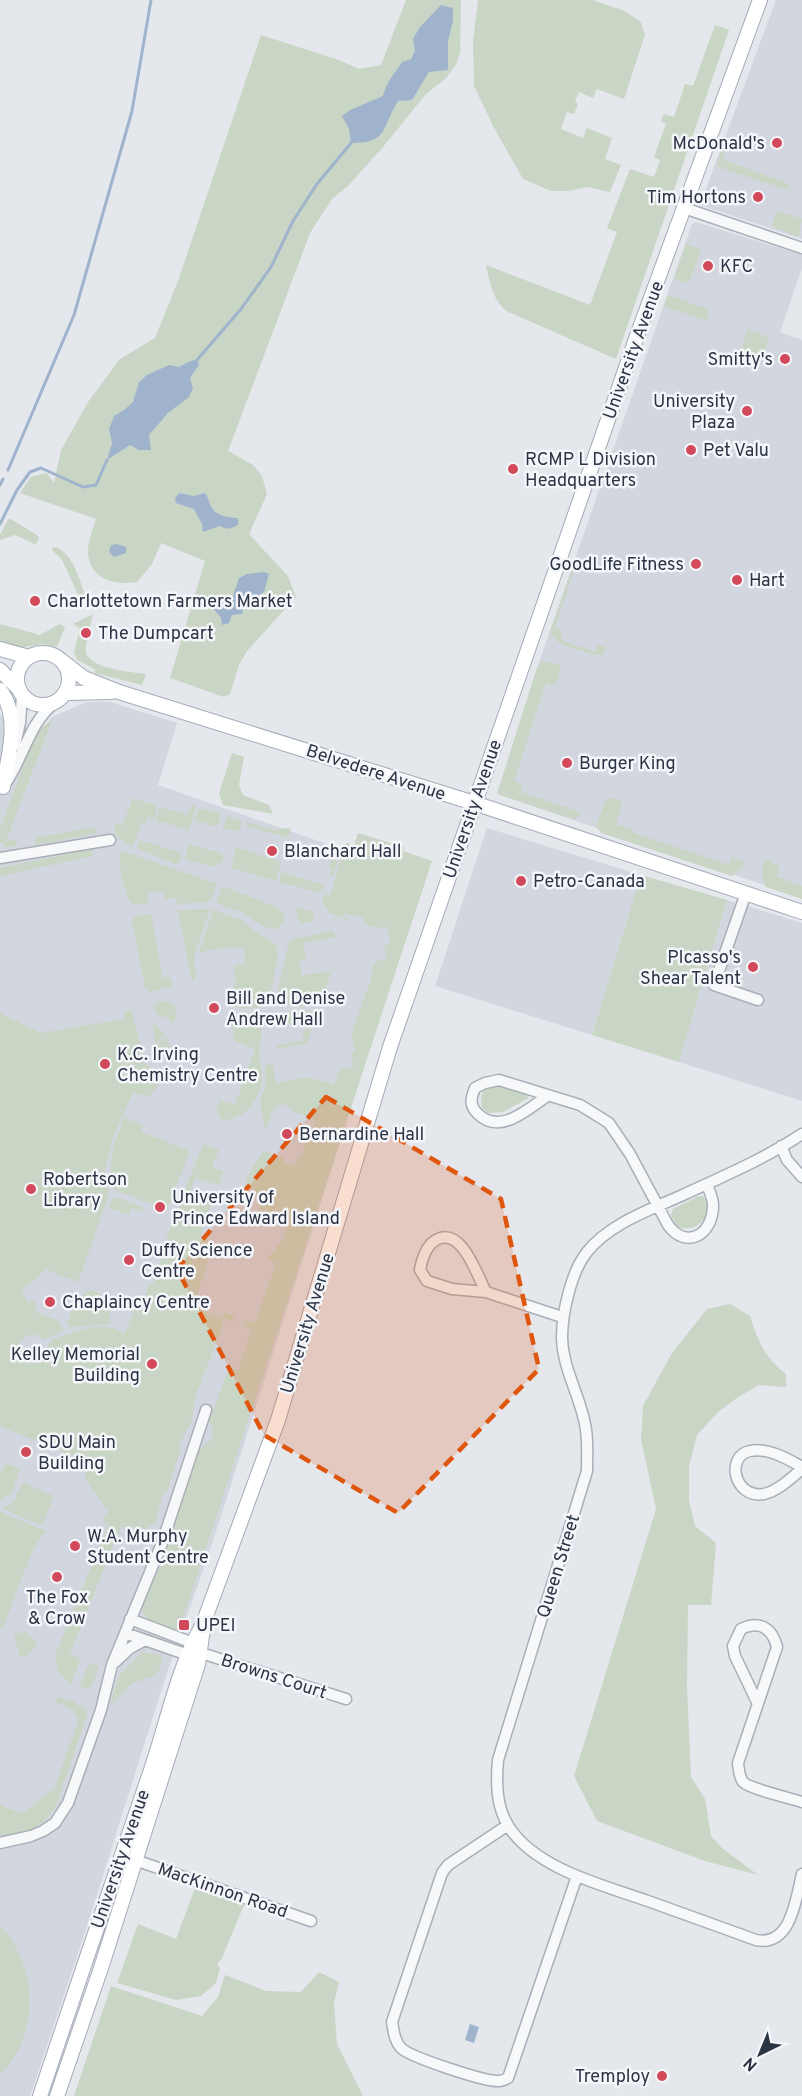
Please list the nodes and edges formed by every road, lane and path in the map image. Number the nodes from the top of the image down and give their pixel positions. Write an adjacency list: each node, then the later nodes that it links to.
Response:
1 (760, 0): 2 (main road, University Avenue)
2 (684, 208): 3 (street); 14 (main road, University Avenue)
3 (802, 248)
4 (0, 649): 5 (main road)
5 (29, 657): 6 (main road); 9 (main road)
6 (62, 662): 10 (main road, Belvedere Avenue); 11 (main road)
7 (0, 670): 9 (main road)
8 (0, 690): 13 (main road)
9 (20, 692): 12 (main road); 13 (street)
10 (119, 692): 11 (main road, Belvedere Avenue); 14 (main road, Belvedere Avenue)
11 (66, 693): 12 (main road)
12 (52, 705): 13 (street)
13 (1, 791)
14 (474, 803): 19 (main road, Belvedere Avenue); 35 (main road, University Avenue)
15 (110, 840): 17 (street)
16 (0, 847): 17 (street)
17 (12, 856): 18 (street)
18 (0, 858)
19 (746, 893): 20 (main road, Belvedere Avenue); 21 (street)
20 (802, 912)
21 (758, 1000)
22 (547, 1096): 22 (street); 27 (street)
23 (802, 1134): 24 (street, Queen Street)
24 (781, 1146): 25 (street); 26 (street, Queen Street)
25 (802, 1177)
26 (707, 1184): 27 (street, Queen Street); 27 (street)
27 (658, 1206): 29 (street, Queen Street)
28 (486, 1292): 28 (street); 29 (street)
29 (562, 1317): 40 (street, Queen Street)
30 (206, 1410): 32 (street)
31 (802, 1468): 31 (street)
32 (130, 1619): 33 (street); 35 (street)
33 (125, 1633): 34 (street); 36 (street)
34 (145, 1640): 35 (street); 36 (street)
35 (194, 1650): 37 (street, Browns Court); 42 (main road, University Avenue); 46 (main road, University Avenue)
36 (112, 1665): 41 (street)
37 (346, 1699)
38 (757, 1702): 38 (street); 39 (street)
39 (802, 1802)
40 (508, 1825): 44 (street, Queen Street); 44 (street)
41 (0, 1843)
42 (135, 1860): 45 (street, MacKinnon Road); 47 (main road, University Avenue)
43 (802, 1874): 44 (street, Queen Street)
44 (577, 1876)
45 (310, 1921)
46 (40, 2096)
47 (57, 2096)

